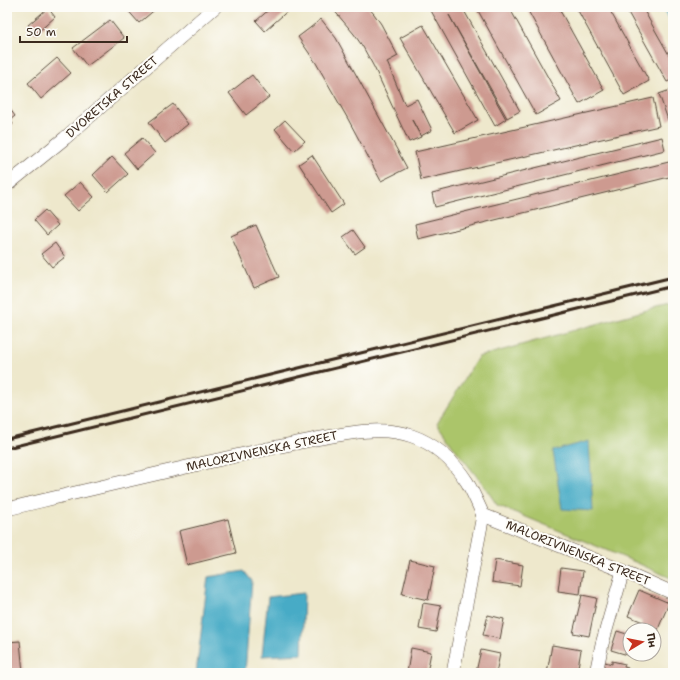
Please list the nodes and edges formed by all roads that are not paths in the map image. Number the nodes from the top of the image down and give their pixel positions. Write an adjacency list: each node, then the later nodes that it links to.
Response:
1 (210, 9): 2 (street, DVORETSKA STREET)
2 (7, 185)
3 (7, 509): 4 (street, MALORIVNENSKA STREET)
4 (483, 515): 5 (street, MALORIVNENSKA STREET); 7 (street)
5 (623, 570): 6 (street, MALORIVNENSKA STREET); 8 (street)
6 (673, 593)
7 (453, 673)
8 (596, 673)

